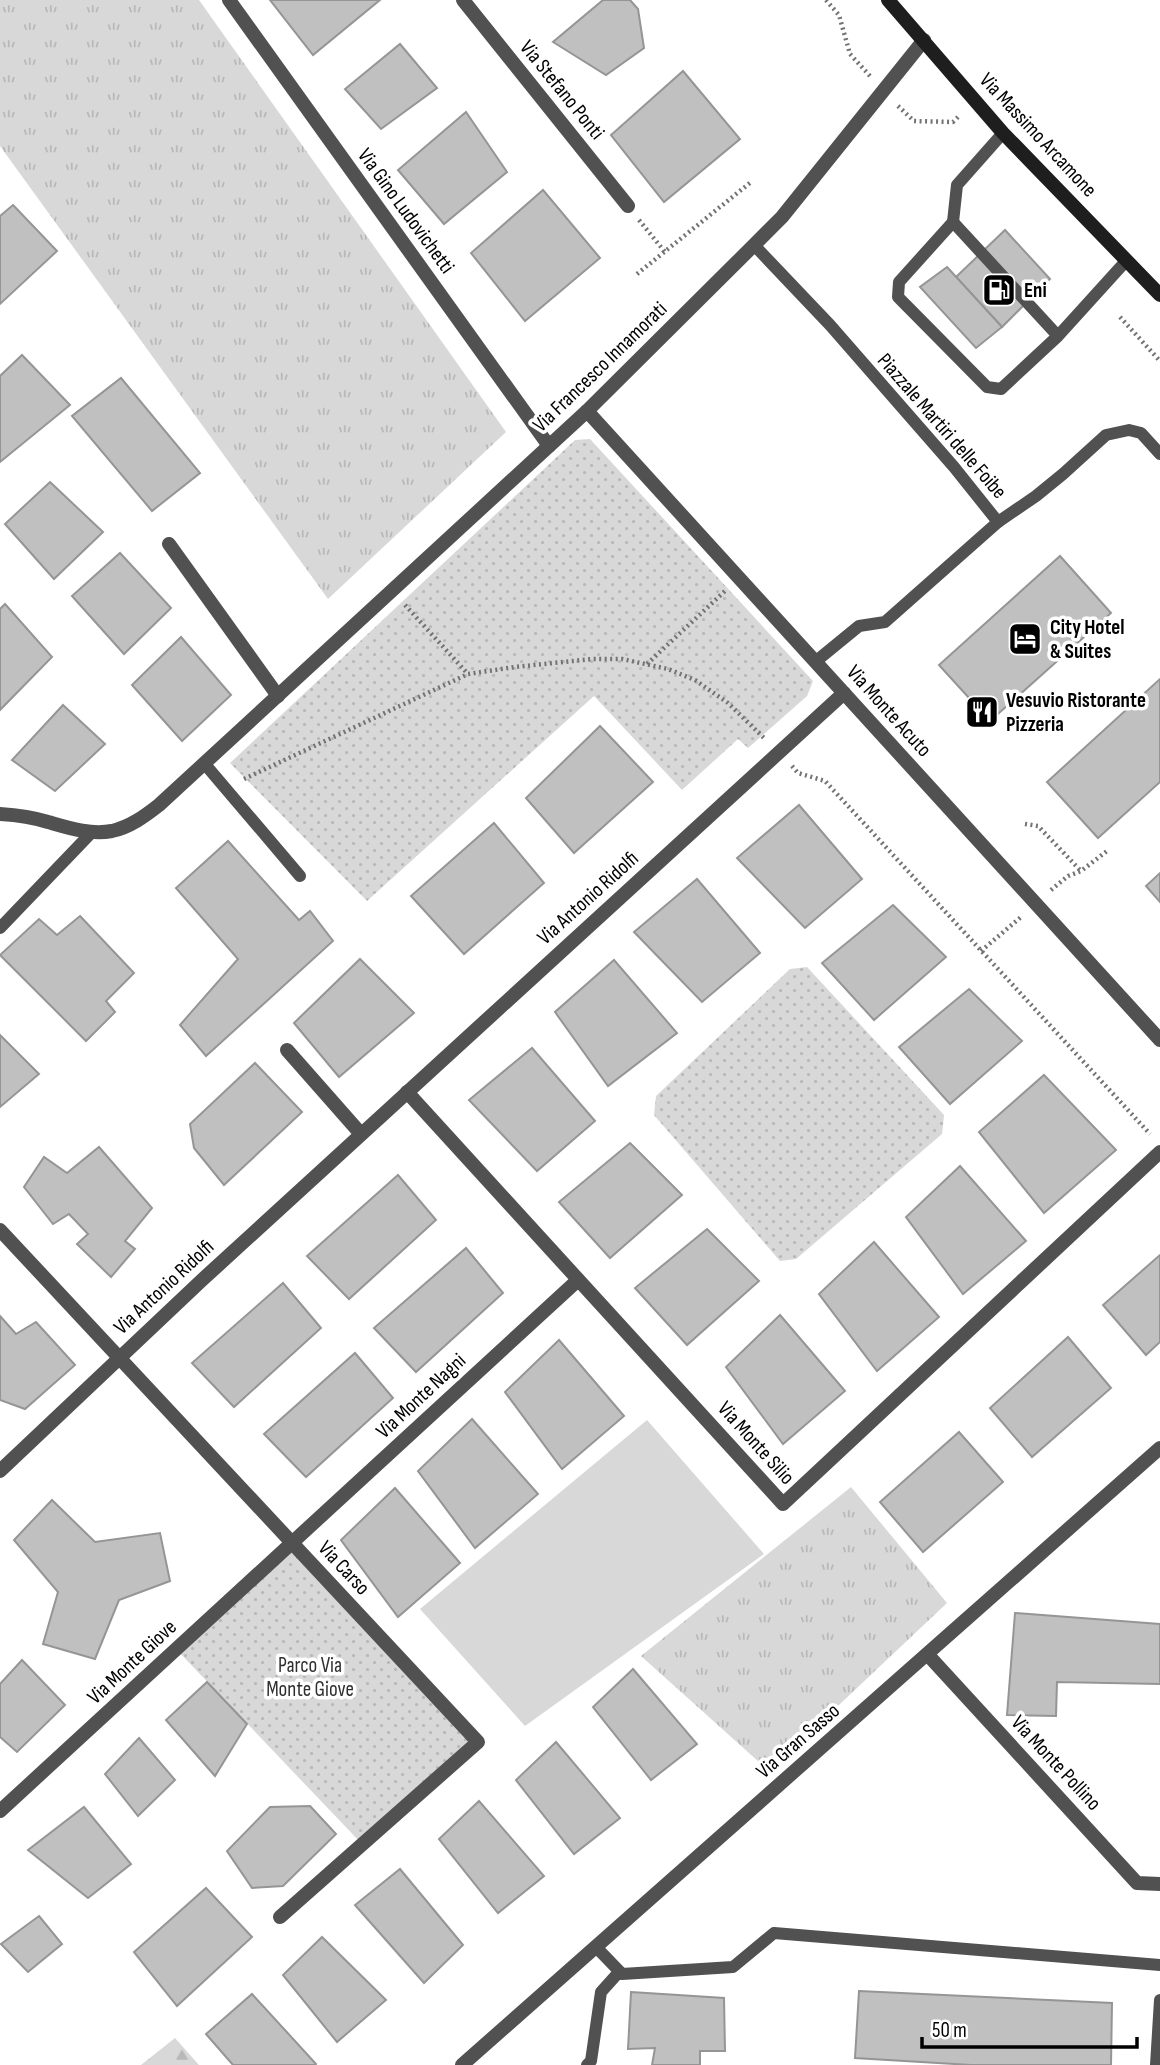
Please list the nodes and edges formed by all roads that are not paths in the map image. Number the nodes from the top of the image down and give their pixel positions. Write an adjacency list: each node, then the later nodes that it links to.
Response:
1 (229, 0): 13 (street, Via Gino Ludovichetti)
2 (463, 0): 6 (street, Via Stefano Ponti)
3 (888, 0): 4 (main road, Via Massimo Arcamone)
4 (924, 40): 5 (main road, Via Massimo Arcamone); 8 (street, Via Francesco Innamorati)
5 (1003, 133): 7 (lane); 9 (main road, Via Massimo Arcamone)
6 (628, 206)
7 (953, 222): 11 (lane); 11 (lane)
8 (754, 245): 12 (street, Via Francesco Innamorati); 15 (lane, Piazzale Martiri delle Foibe)
9 (1126, 261): 10 (main road, Via Massimo Arcamone); 11 (lane)
10 (1160, 295)
11 (1058, 336)
12 (587, 411): 13 (street, Via Francesco Innamorati); 17 (street, Via Monte Acuto)
13 (549, 446): 19 (street, Via Francesco Innamorati)
14 (1160, 454): 15 (lane)
15 (998, 522): 17 (lane, Piazzale Martiri delle Foibe)
16 (169, 544): 19 (street)
17 (815, 662): 18 (street, Via Monte Acuto)
18 (844, 693): 25 (street, Via Monte Acuto); 27 (street, Via Antonio Ridolfi)
19 (278, 696): 20 (street, Via Francesco Innamorati)
20 (204, 763): 22 (street, Via Francesco Innamorati); 23 (lane)
21 (0, 814): 22 (street, Via Francesco Innamorati)
22 (92, 832): 24 (lane)
23 (300, 876)
24 (0, 928)
25 (1160, 1040)
26 (287, 1050): 28 (street)
27 (407, 1092): 28 (street, Via Antonio Ridolfi); 31 (street, Via Monte Silio)
28 (361, 1134): 32 (street, Via Antonio Ridolfi)
29 (1160, 1152): 31 (street, Via Monte Silio)
30 (0, 1230): 32 (street, Via Carso)
31 (578, 1280): 35 (street, Via Monte Nagni)
32 (118, 1357): 34 (street, Via Antonio Ridolfi); 35 (street, Via Carso)
33 (1160, 1448): 36 (street, Via Gran Sasso)
34 (0, 1471)
35 (292, 1543): 37 (street, Via Monte Giove); 39 (street, Via Carso)
36 (928, 1655): 38 (street, Via Monte Pollino); 40 (street, Via Gran Sasso)
37 (0, 1811)
38 (1160, 1884)
39 (280, 1917)
40 (596, 1947): 42 (lane); 44 (street, Via Gran Sasso)
41 (1160, 1965): 42 (lane)
42 (619, 1972): 45 (lane)
43 (1160, 2000): 46 (lane)
44 (462, 2065)
45 (587, 2065)
46 (1156, 2065)

